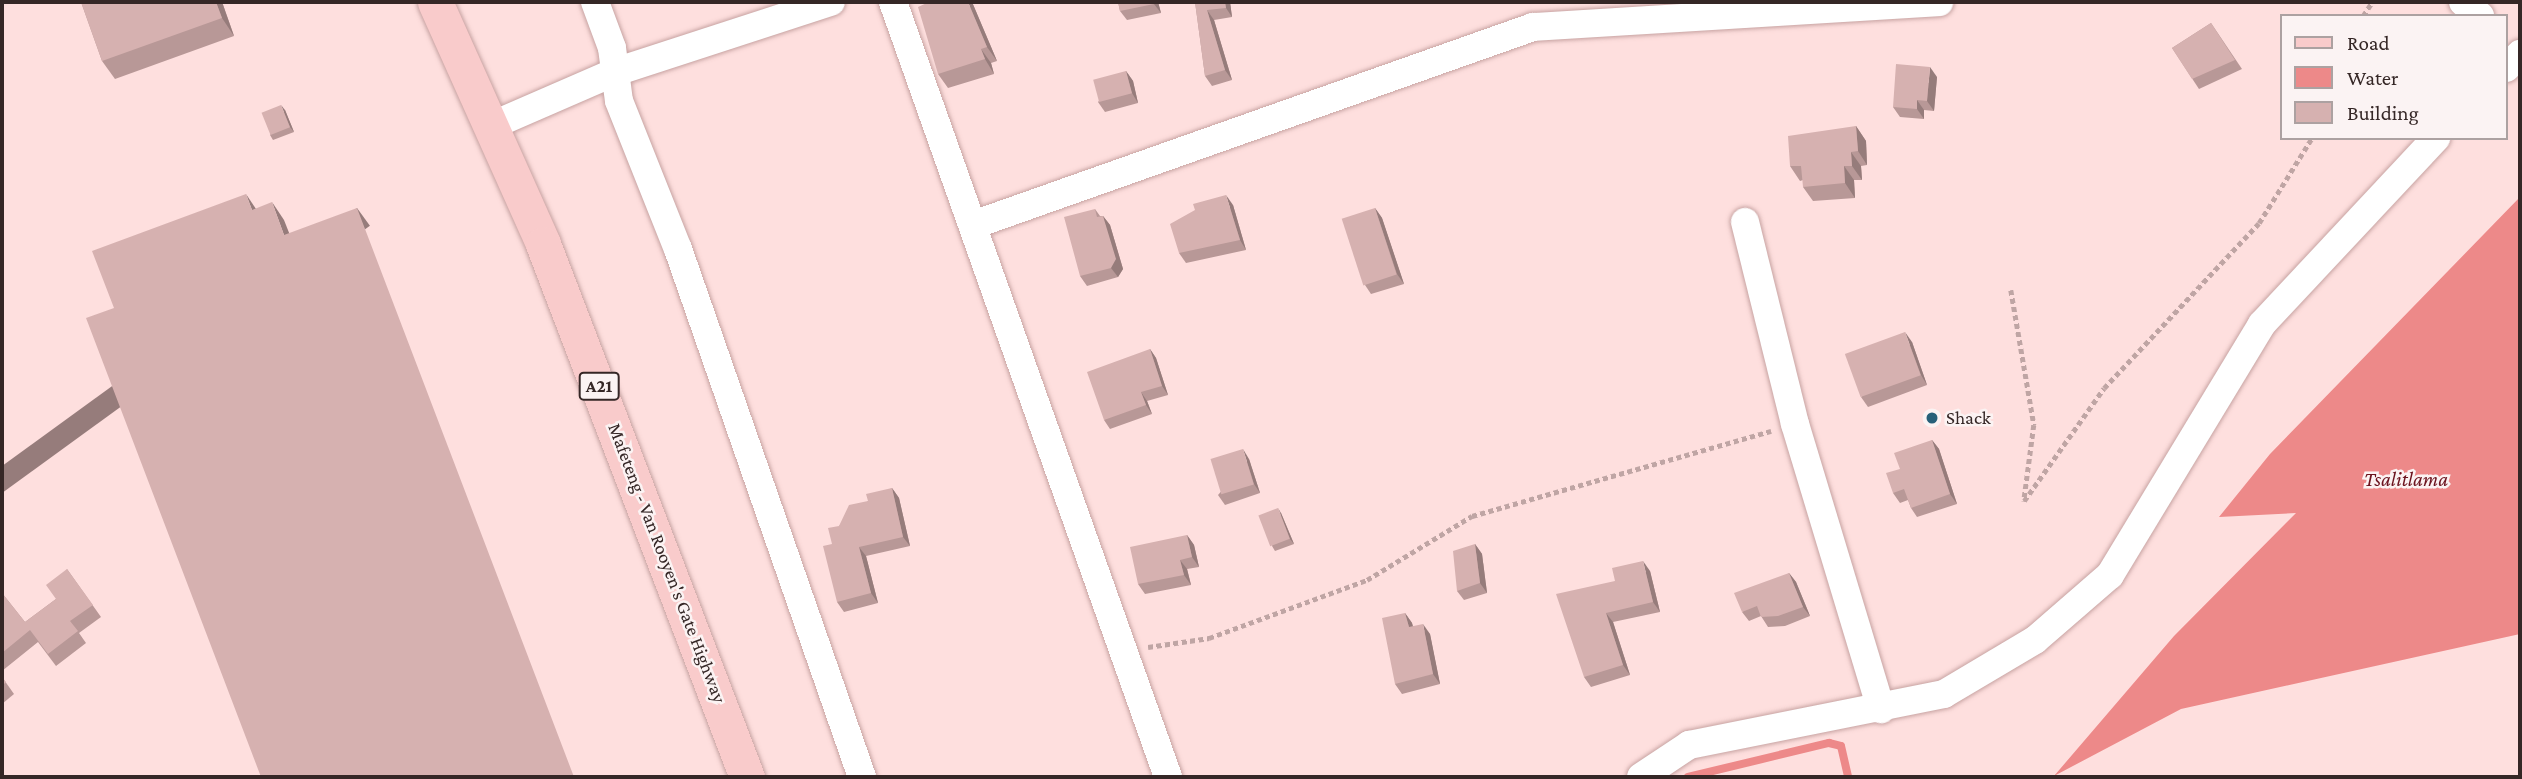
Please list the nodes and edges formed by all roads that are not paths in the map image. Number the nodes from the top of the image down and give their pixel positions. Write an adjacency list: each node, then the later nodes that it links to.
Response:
1 (435, 2): 11 (main road, Mafeteng - Van Rooyen's Gate Highway / A21)
2 (595, 2): 10 (street)
3 (831, 2): 10 (street)
4 (893, 2): 14 (street)
5 (1939, 2): 14 (street)
6 (2463, 2): 7 (street)
7 (2478, 14)
8 (2520, 52): 9 (street)
9 (2508, 66)
10 (615, 72): 11 (street); 17 (street)
11 (493, 125): 16 (main road, Mafeteng - Van Rooyen's Gate Highway / A21)
12 (2434, 140): 15 (street)
13 (1745, 222): 15 (street)
14 (973, 225): 18 (street)
15 (1881, 709): 19 (street)
16 (747, 777)
17 (862, 777)
18 (1168, 777)
19 (1642, 777)

